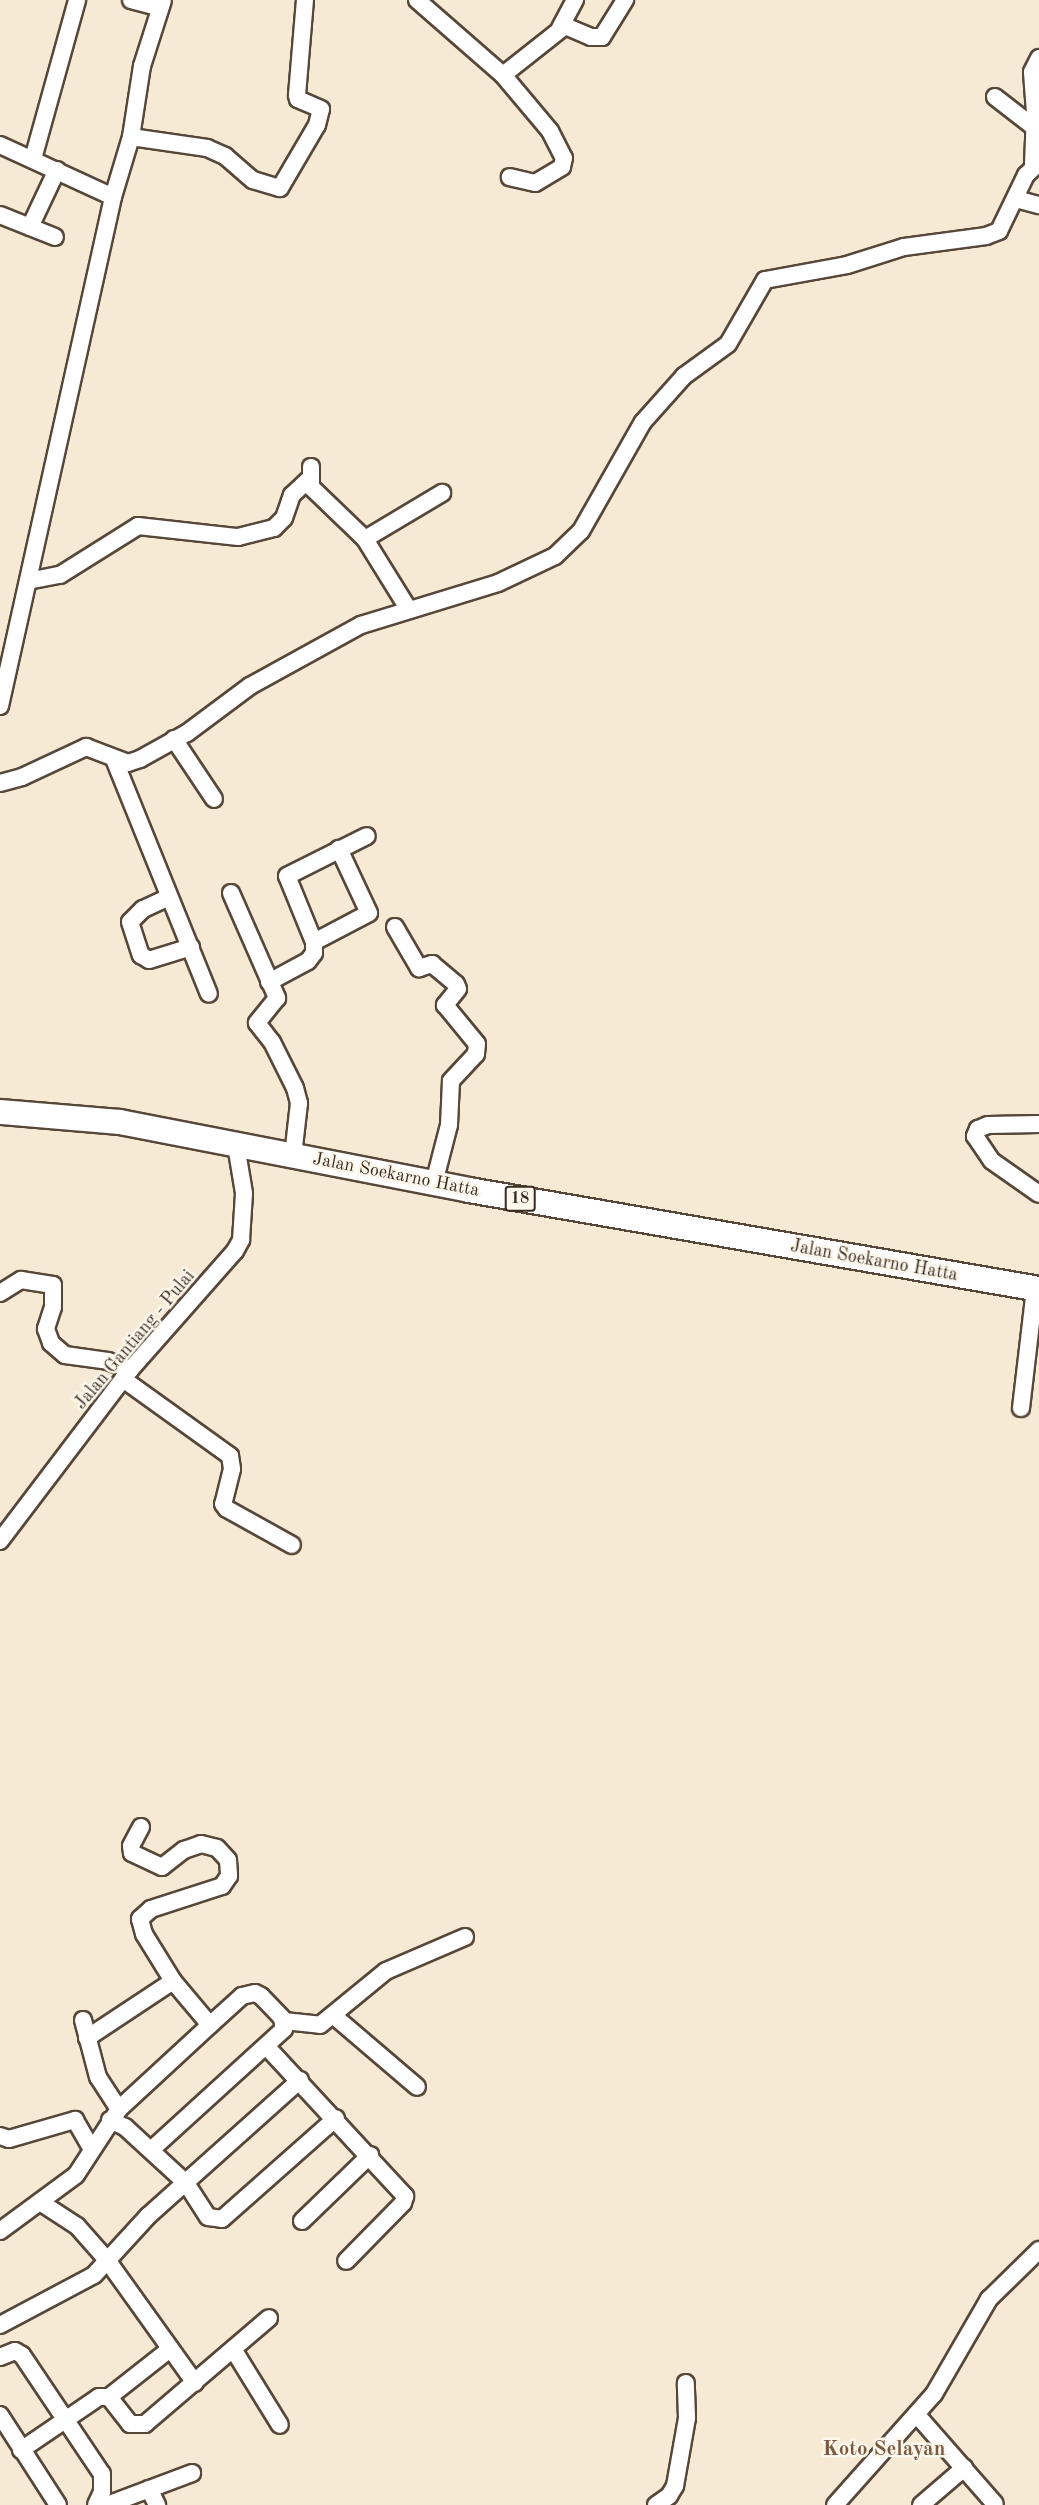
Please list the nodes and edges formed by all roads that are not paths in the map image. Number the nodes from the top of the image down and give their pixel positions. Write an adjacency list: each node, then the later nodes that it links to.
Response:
1 (77, 0): 15 (street)
2 (131, 0): 7 (street)
3 (305, 0): 13 (street)
4 (417, 0): 10 (street)
5 (575, 0): 8 (street)
6 (625, 0): 8 (street)
7 (161, 4): 13 (street)
8 (560, 28): 10 (street)
9 (1039, 58): 12 (street)
10 (503, 75): 18 (street)
11 (995, 98): 12 (street)
12 (1035, 128): 16 (street)
13 (131, 137): 19 (street)
14 (0, 145): 15 (street)
15 (33, 159): 17 (street)
16 (1036, 164): 20 (street)
17 (57, 170): 19 (street); 23 (street)
18 (510, 177)
19 (113, 197): 27 (street)
20 (1016, 199): 21 (street); 28 (street)
21 (1039, 205)
22 (0, 215): 23 (street)
23 (30, 228): 24 (street)
24 (55, 237)
25 (442, 493): 26 (street)
26 (365, 539): 27 (street); 28 (street)
27 (28, 581): 29 (street)
28 (409, 610): 30 (street)
29 (0, 706)
30 (174, 739): 31 (street); 33 (street)
31 (114, 759): 32 (street); 37 (street)
32 (0, 783)
33 (214, 799)
34 (367, 836): 35 (street)
35 (339, 849): 39 (street); 39 (street)
36 (231, 893): 41 (street)
37 (167, 898): 40 (street); 40 (street)
38 (395, 927): 47 (street)
39 (314, 942): 41 (street)
40 (191, 947): 42 (street)
41 (268, 982): 46 (street)
42 (208, 994)
43 (0, 1112): 45 (highway, Jalan Soekarno Hatta / 18)
44 (1039, 1124): 48 (street)
45 (236, 1145): 46 (highway, Jalan Soekarno Hatta / 18); 51 (street, Jalan Gantiang - Pulai)
46 (293, 1156): 47 (highway, Jalan Soekarno Hatta / 18)
47 (434, 1182): 49 (highway, Jalan Soekarno Hatta / 18)
48 (1039, 1194)
49 (1037, 1289): 52 (street)
50 (0, 1293): 51 (street)
51 (127, 1375): 53 (street, Jalan Gantiang - Pulai); 54 (street)
52 (1021, 1408)
53 (0, 1541)
54 (292, 1545)
55 (141, 1827): 57 (street)
56 (465, 1937): 58 (street)
57 (173, 1981): 61 (street); 62 (street)
58 (334, 2016): 60 (street); 65 (street)
59 (83, 2020): 62 (street)
60 (284, 2021): 61 (street); 63 (street)
61 (210, 2025): 66 (street)
62 (87, 2038): 66 (street)
63 (266, 2046): 64 (street); 70 (street)
64 (300, 2080): 67 (street); 72 (street)
65 (417, 2086)
66 (115, 2115): 69 (street); 70 (street)
67 (336, 2118): 71 (street); 72 (street)
68 (0, 2136): 69 (street)
69 (92, 2150): 73 (street)
70 (151, 2150): 72 (street)
71 (370, 2155): 74 (street); 78 (street)
72 (186, 2183): 77 (street)
73 (40, 2202): 75 (street); 77 (street)
74 (302, 2221)
75 (0, 2231)
76 (1039, 2250): 88 (street)
77 (107, 2260): 80 (street); 81 (street)
78 (346, 2261)
79 (269, 2318): 82 (street)
80 (0, 2325)
81 (170, 2349): 84 (street); 86 (street)
82 (233, 2349): 84 (street); 90 (street)
83 (2, 2350): 89 (street)
84 (195, 2383): 86 (street)
85 (686, 2383): 100 (street)
86 (109, 2397): 89 (street)
87 (0, 2415): 91 (street)
88 (917, 2415): 92 (street); 101 (street)
89 (64, 2420): 91 (street); 97 (street)
90 (280, 2425)
91 (21, 2450): 96 (street)
92 (964, 2468): 95 (street); 102 (street)
93 (192, 2473): 94 (street)
94 (149, 2489): 98 (street); 99 (street)
95 (995, 2504)
96 (58, 2505)
97 (96, 2505)
98 (107, 2505)
99 (157, 2505)
100 (656, 2505)
101 (835, 2505)
102 (921, 2505)

